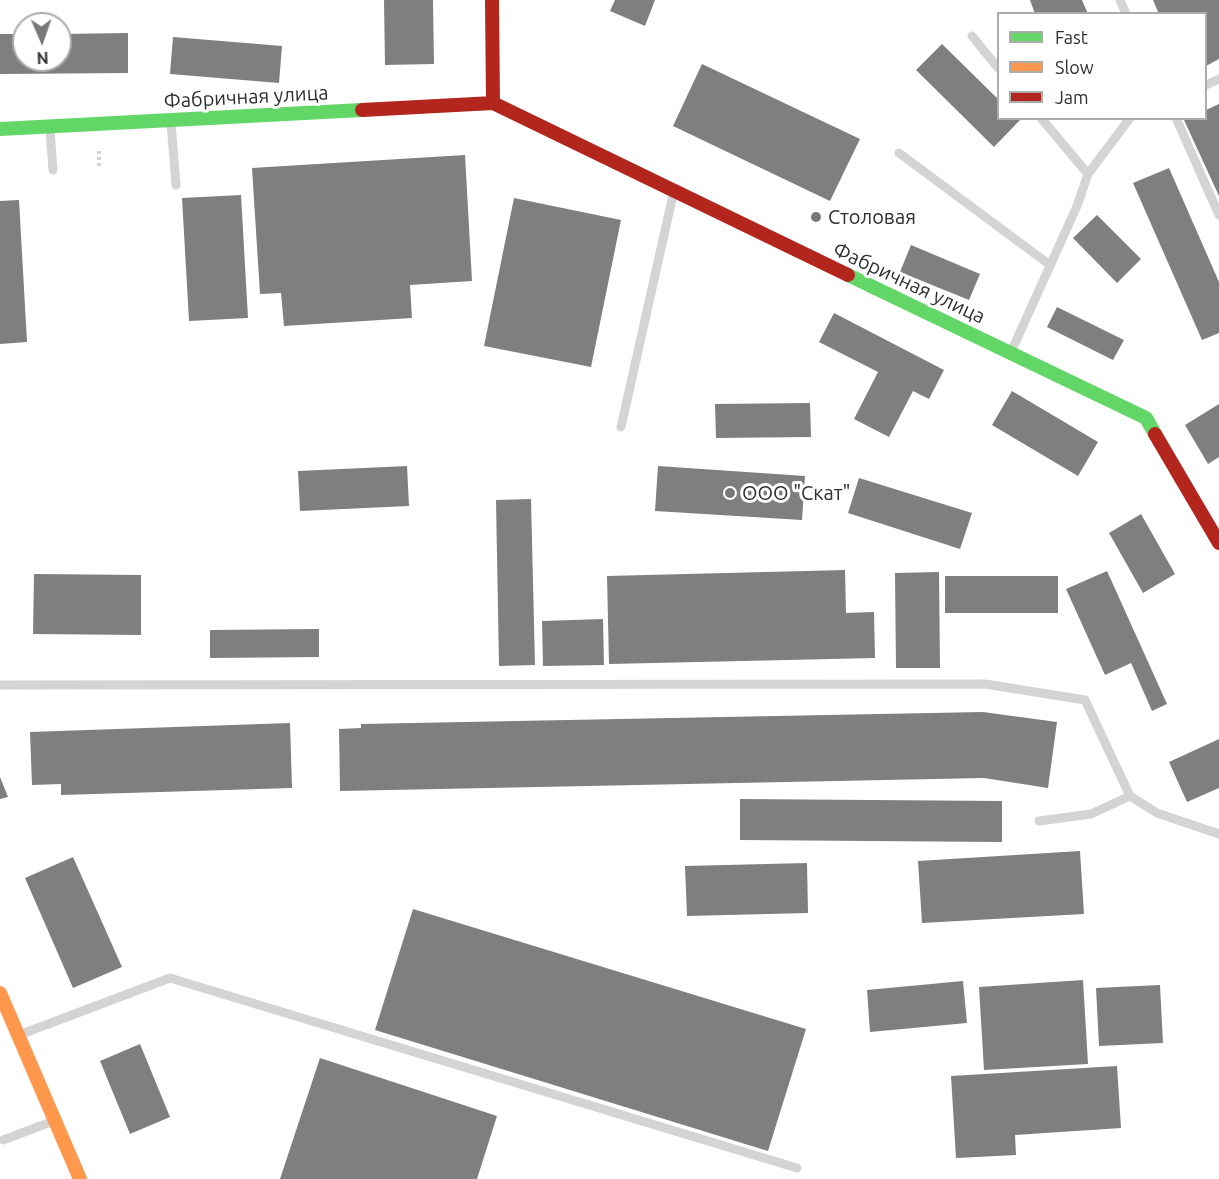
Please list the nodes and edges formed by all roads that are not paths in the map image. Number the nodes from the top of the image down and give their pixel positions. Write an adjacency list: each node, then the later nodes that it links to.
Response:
1 (492, 0): 4 (street)
2 (972, 36): 3 (lane)
3 (997, 66)
4 (493, 103): 5 (street, Фабричная улица); 15 (street, Фабричная улица)
5 (171, 120): 9 (street, Фабричная улица); 14 (lane)
6 (1043, 120): 13 (lane)
7 (1128, 120): 13 (lane)
8 (1177, 120): 16 (lane)
9 (50, 126): 10 (street, Фабричная улица); 12 (lane)
10 (0, 129)
11 (899, 153): 17 (lane)
12 (53, 170)
13 (1088, 174): 17 (lane)
14 (176, 185)
15 (674, 190): 18 (street, Фабричная улица); 19 (lane)
16 (1219, 215)
17 (1050, 266): 18 (lane)
18 (1011, 353): 20 (street, Фабричная улица)
19 (621, 427)
20 (1219, 543)
21 (0, 685): 22 (lane)
22 (1130, 796): 23 (lane); 24 (lane)
23 (1038, 821)
24 (1219, 834)
25 (0, 995): 26 (street)
26 (18, 1035): 27 (street); 29 (lane)
27 (55, 1120): 28 (lane); 30 (street)
28 (3, 1140)
29 (797, 1168)
30 (80, 1179)

